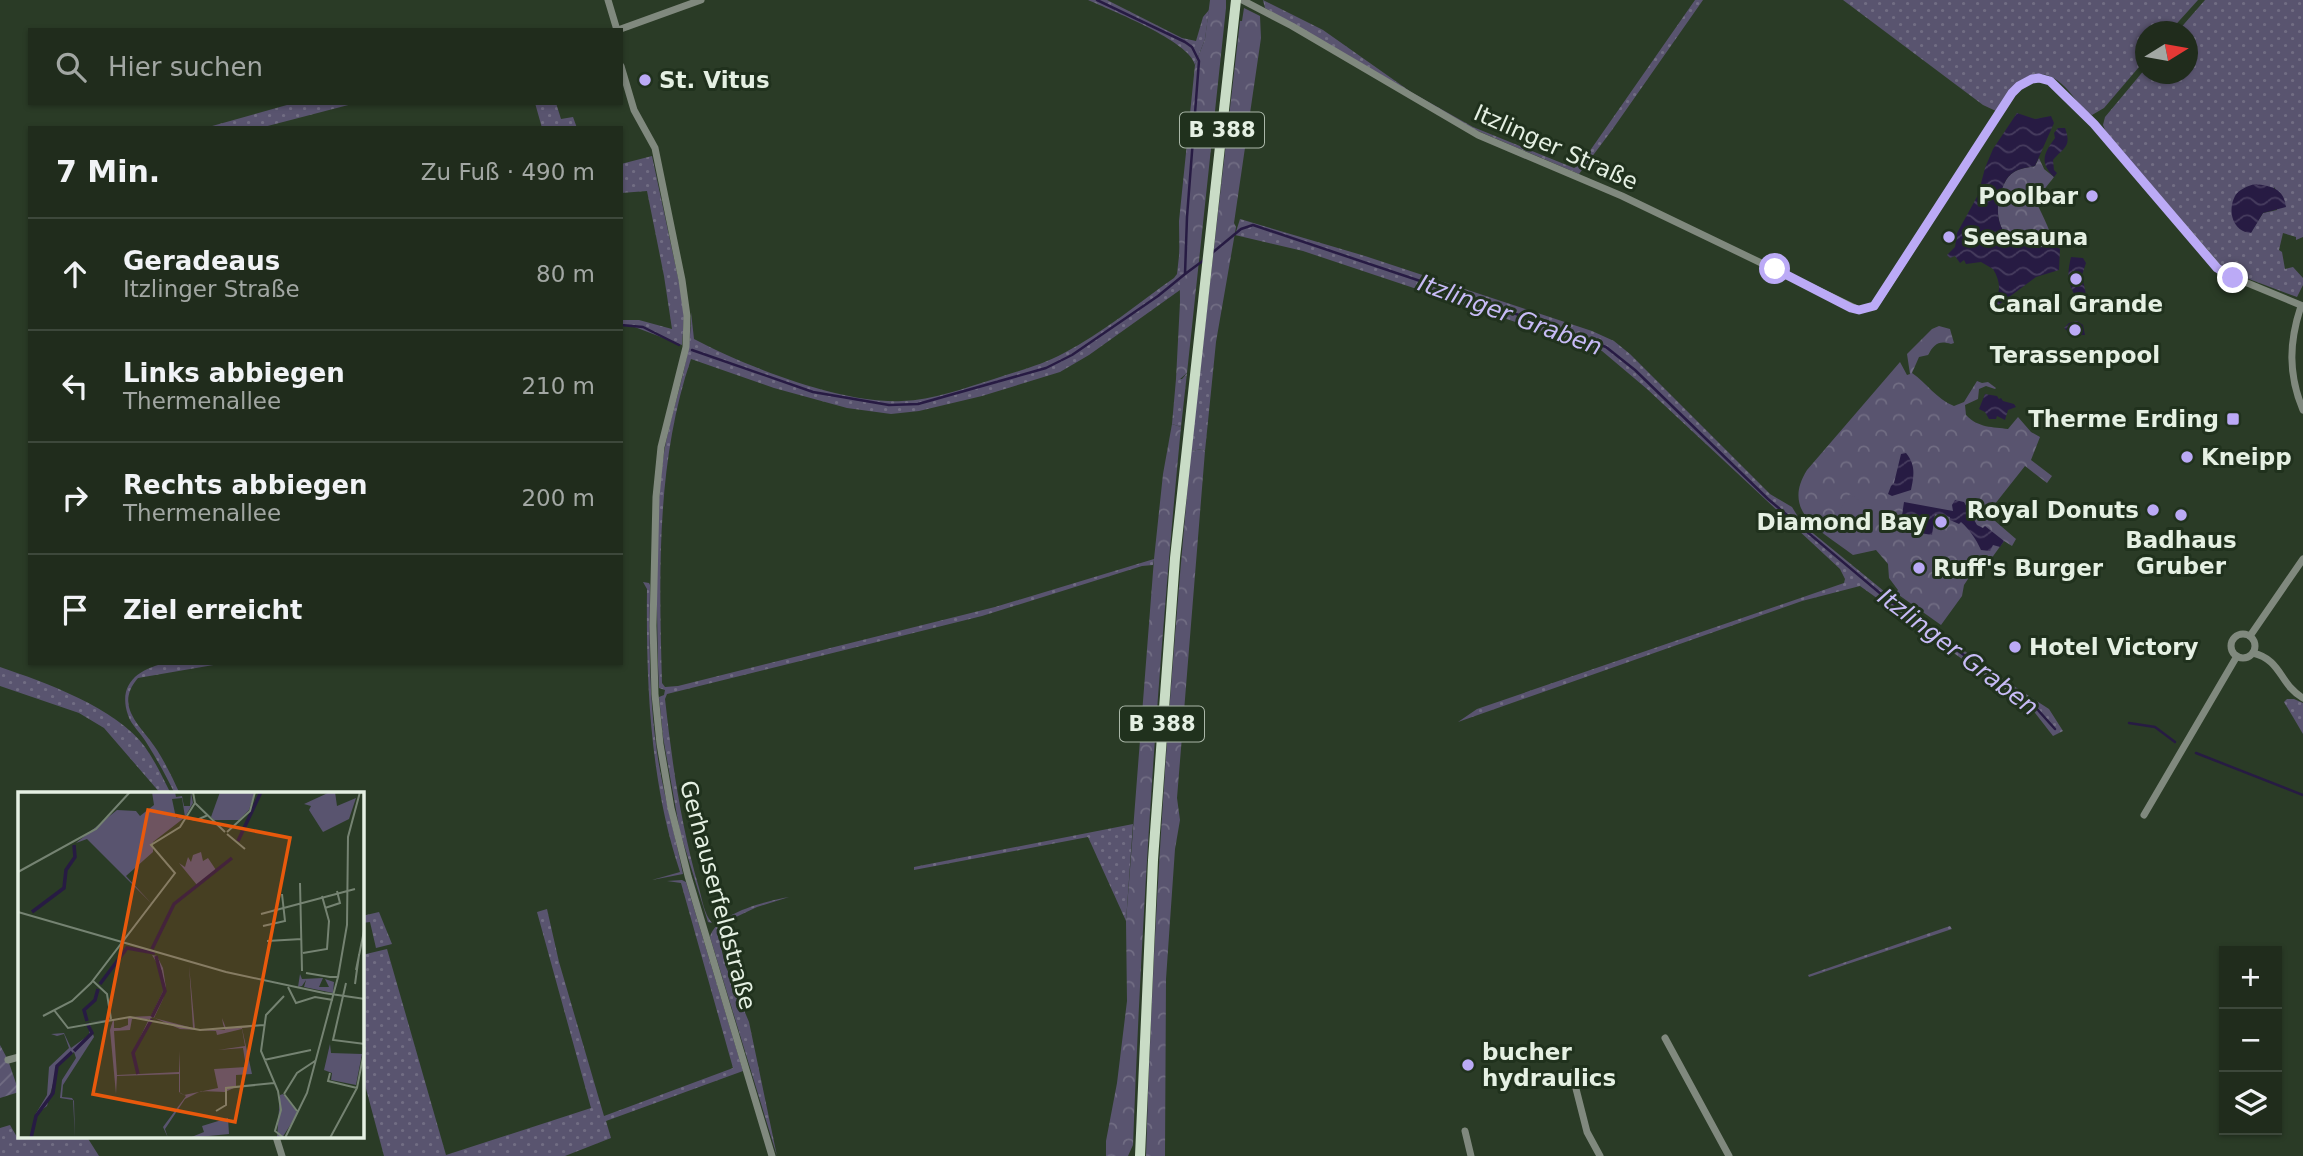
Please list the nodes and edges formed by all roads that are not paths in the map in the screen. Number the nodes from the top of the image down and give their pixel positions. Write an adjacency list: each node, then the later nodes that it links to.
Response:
1 (608, 0): 5 (street)
2 (701, 0): 6 (street)
3 (1236, 0): 24 (main road, B 388)
4 (1242, 0): 8 (street, Itzlinger Straße)
5 (616, 28)
6 (623, 28)
7 (623, 73): 23 (street, Gerhauserfeldstraße)
8 (2302, 306): 9 (street)
9 (2303, 411)
10 (2303, 559): 11 (street)
11 (2250, 636): 12 (street); 13 (street)
12 (2253, 653): 13 (street); 14 (street)
13 (2237, 656): 15 (street)
14 (2303, 698)
15 (2144, 815)
16 (1665, 1038): 27 (street)
17 (18, 1057): 18 (street)
18 (8, 1060)
19 (1572, 1073): 26 (street)
20 (1465, 1131): 25 (street)
21 (276, 1138): 22 (street)
22 (282, 1156)
23 (772, 1156)
24 (1140, 1156)
25 (1471, 1156)
26 (1600, 1156)
27 (1729, 1156)

